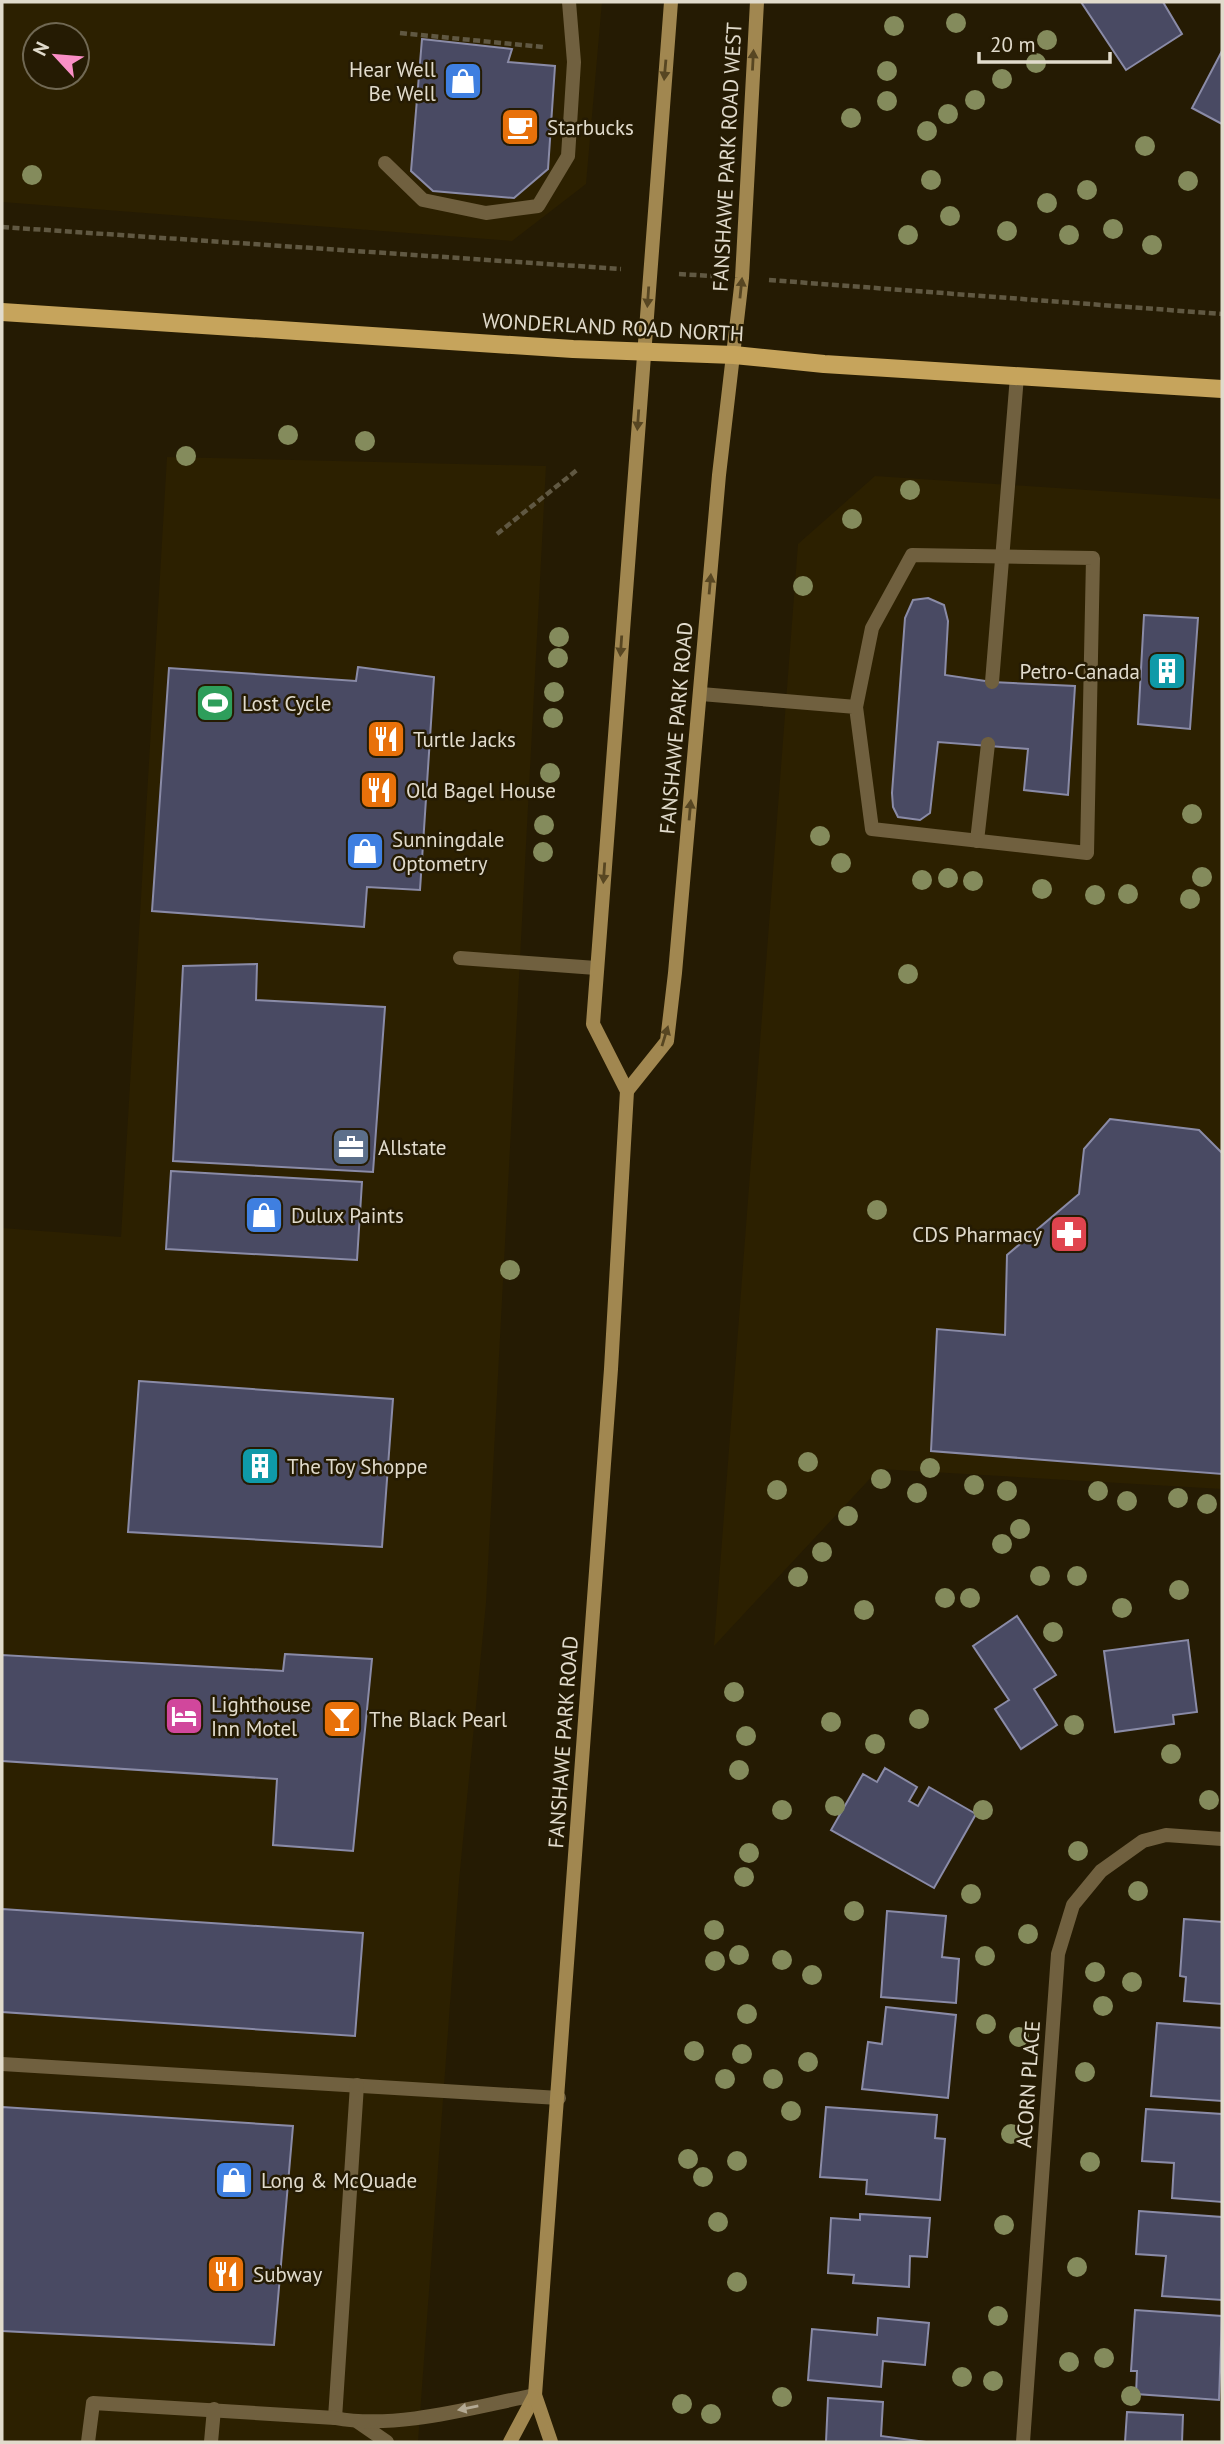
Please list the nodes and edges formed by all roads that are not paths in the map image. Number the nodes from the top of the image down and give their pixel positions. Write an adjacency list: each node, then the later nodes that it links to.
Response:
1 (569, 2): 4 (street)
2 (671, 2): 6 (main road, one-way to 6)
3 (757, 2): 7 (main road, FANSHAWE PARK ROAD WEST, one-way to 3)
4 (385, 163)
5 (2, 312): 6 (main road, WONDERLAND ROAD NORTH)
6 (644, 352): 7 (main road, WONDERLAND ROAD NORTH); 17 (main road, one-way to 17)
7 (734, 355): 8 (main road, WONDERLAND ROAD NORTH); 12 (main road, FANSHAWE PARK ROAD, one-way to 7)
8 (1017, 376): 9 (main road, WONDERLAND ROAD NORTH); 10 (street)
9 (1222, 388)
10 (1003, 556): 11 (street); 13 (street); 15 (street)
11 (992, 682)
12 (701, 694): 13 (street); 18 (main road, FANSHAWE PARK ROAD, one-way to 12)
13 (856, 707): 15 (street)
14 (988, 744): 15 (street)
15 (976, 841)
16 (460, 958): 17 (street)
17 (596, 968): 18 (main road)
18 (627, 1091): 22 (main road, FANSHAWE PARK ROAD)
19 (1222, 1839): 32 (street, ACORN PLACE)
20 (2, 2064): 21 (street)
21 (357, 2085): 22 (street); 25 (street)
22 (559, 2098): 23 (main road, FANSHAWE PARK ROAD)
23 (535, 2395): 26 (street, one-way to 26); 30 (main road, FANSHAWE PARK ROAD); 31 (main road, FANSHAWE PARK ROAD)
24 (214, 2409): 25 (street); 27 (street); 28 (street)
25 (335, 2418): 26 (street)
26 (358, 2422): 29 (street)
27 (88, 2442)
28 (211, 2442)
29 (387, 2442)
30 (510, 2442)
31 (551, 2442)
32 (1023, 2442)

